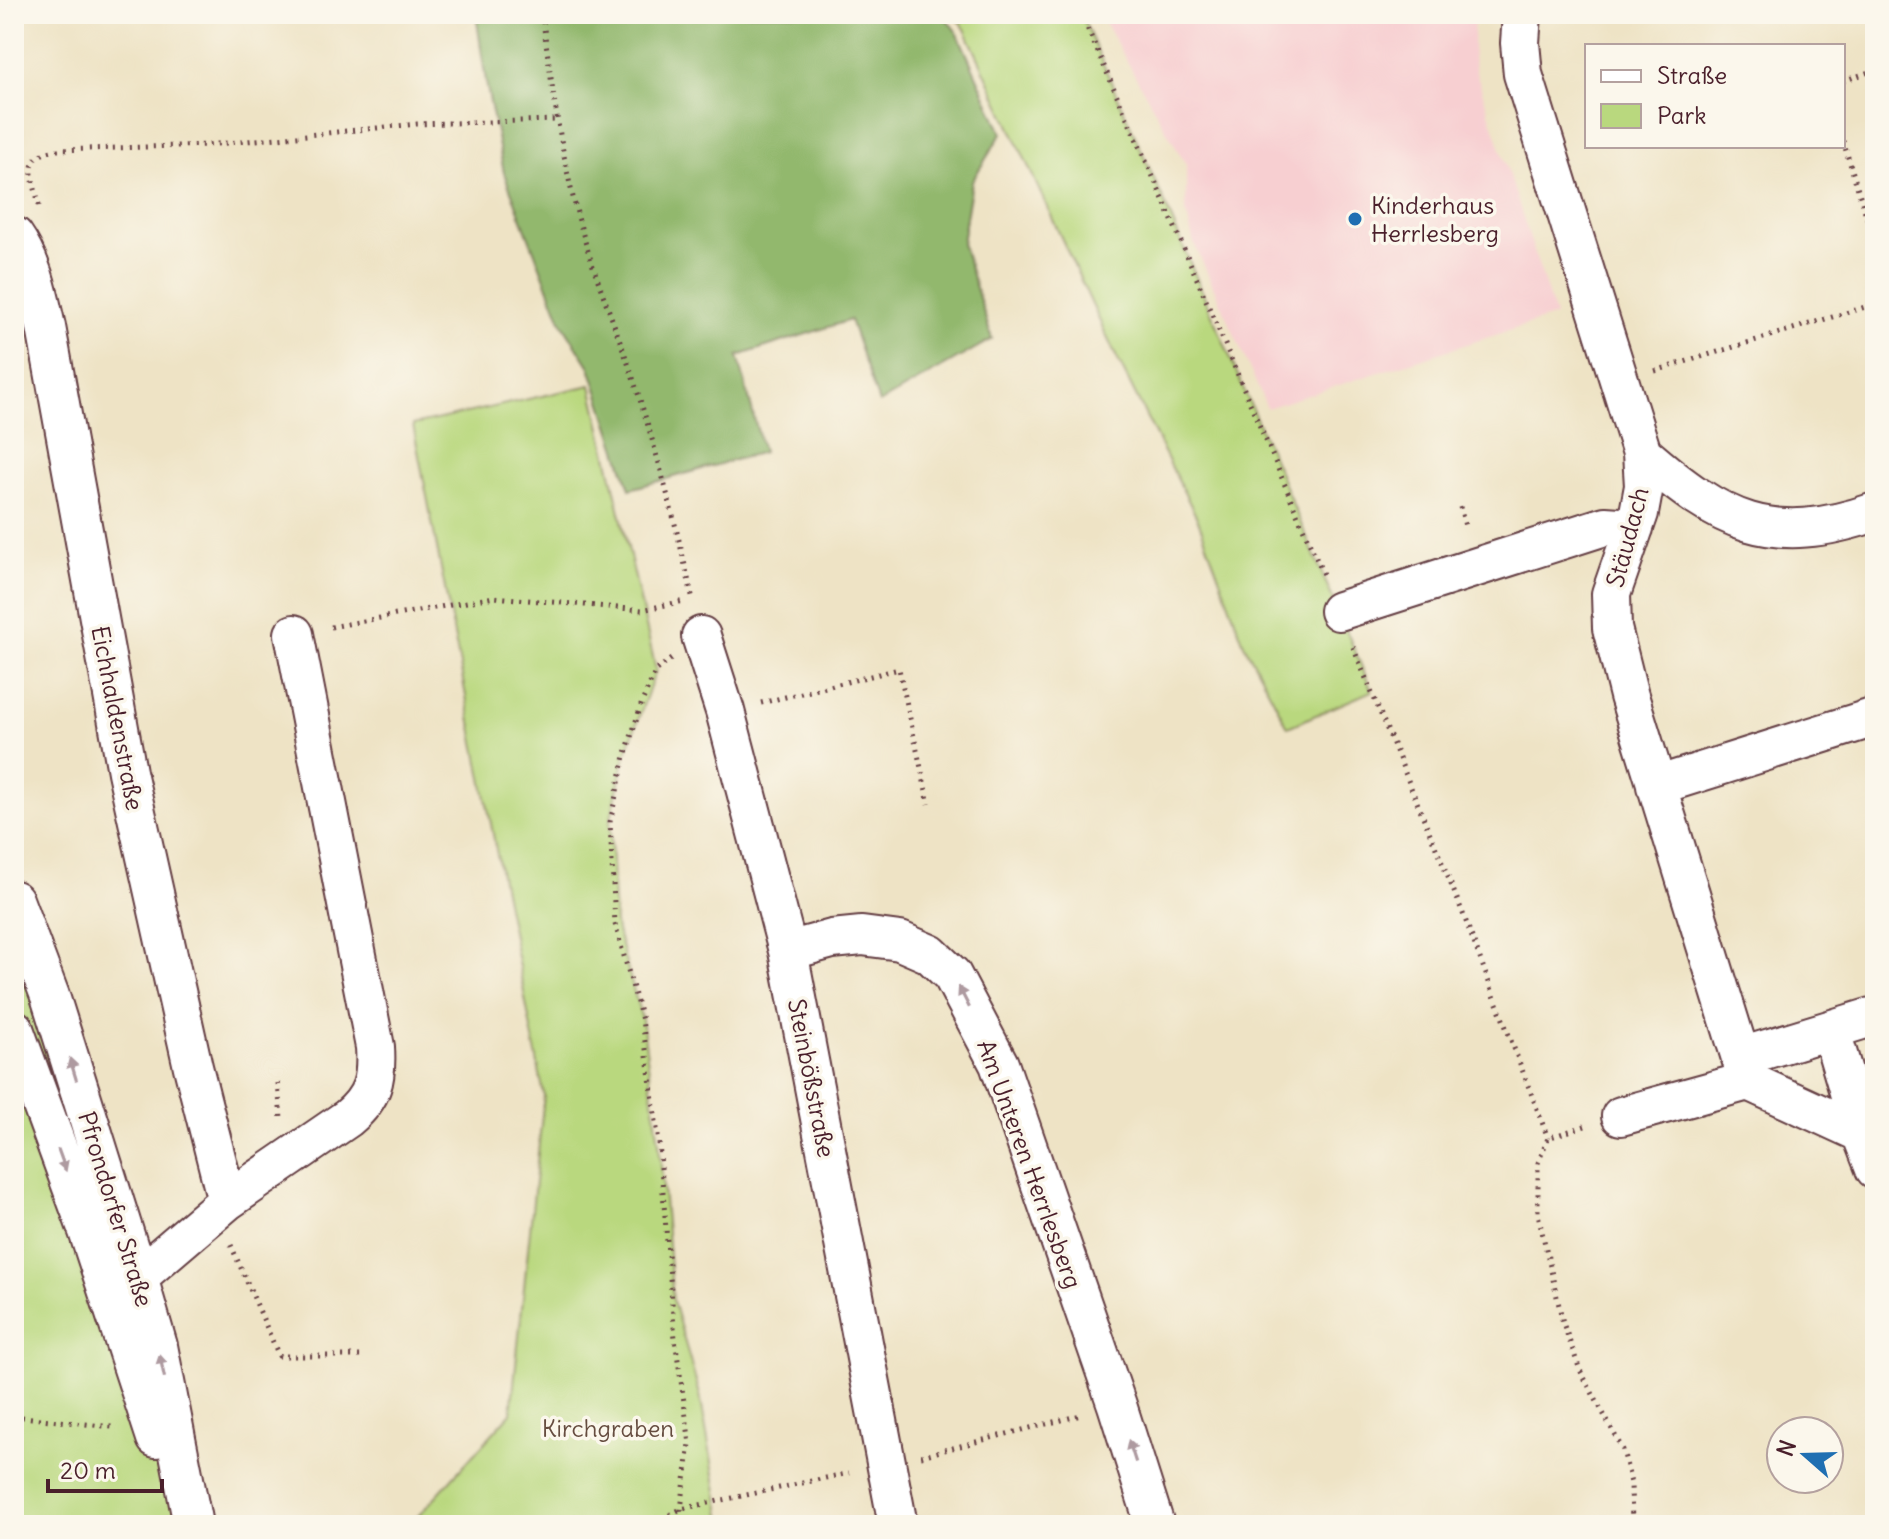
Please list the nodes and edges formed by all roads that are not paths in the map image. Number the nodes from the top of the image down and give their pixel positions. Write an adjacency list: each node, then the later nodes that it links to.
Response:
1 (1522, 14): 3 (street, Stäudach)
2 (18, 242): 20 (street, Eichhaldenstraße)
3 (1642, 453): 4 (street); 5 (street, Stäudach)
4 (1875, 512)
5 (1634, 528): 6 (street); 10 (street, Stäudach)
6 (1339, 611)
7 (294, 634): 20 (street)
8 (701, 636): 12 (street, Steinbößstraße)
9 (1875, 717): 10 (street)
10 (1656, 786): 16 (street, Stäudach)
11 (14, 900): 21 (street, Pfrondorfer Straße, one-way to 11)
12 (788, 951): 24 (street, Steinbößstraße); 25 (street, Am Unteren Herrlesberg, one-way to 12)
13 (1875, 1016): 15 (street)
14 (14, 1029): 21 (street, Pfrondorfer Straße, one-way to 21)
15 (1831, 1031): 16 (street); 18 (street)
16 (1744, 1069): 17 (street); 18 (street)
17 (1621, 1116)
18 (1861, 1133): 19 (street)
19 (1875, 1169)
20 (222, 1206): 21 (street)
21 (122, 1283): 22 (street, Pfrondorfer Straße); 23 (street, Pfrondorfer Straße, one-way to 21)
22 (181, 1525)
23 (193, 1525)
24 (898, 1525)
25 (1155, 1525)

